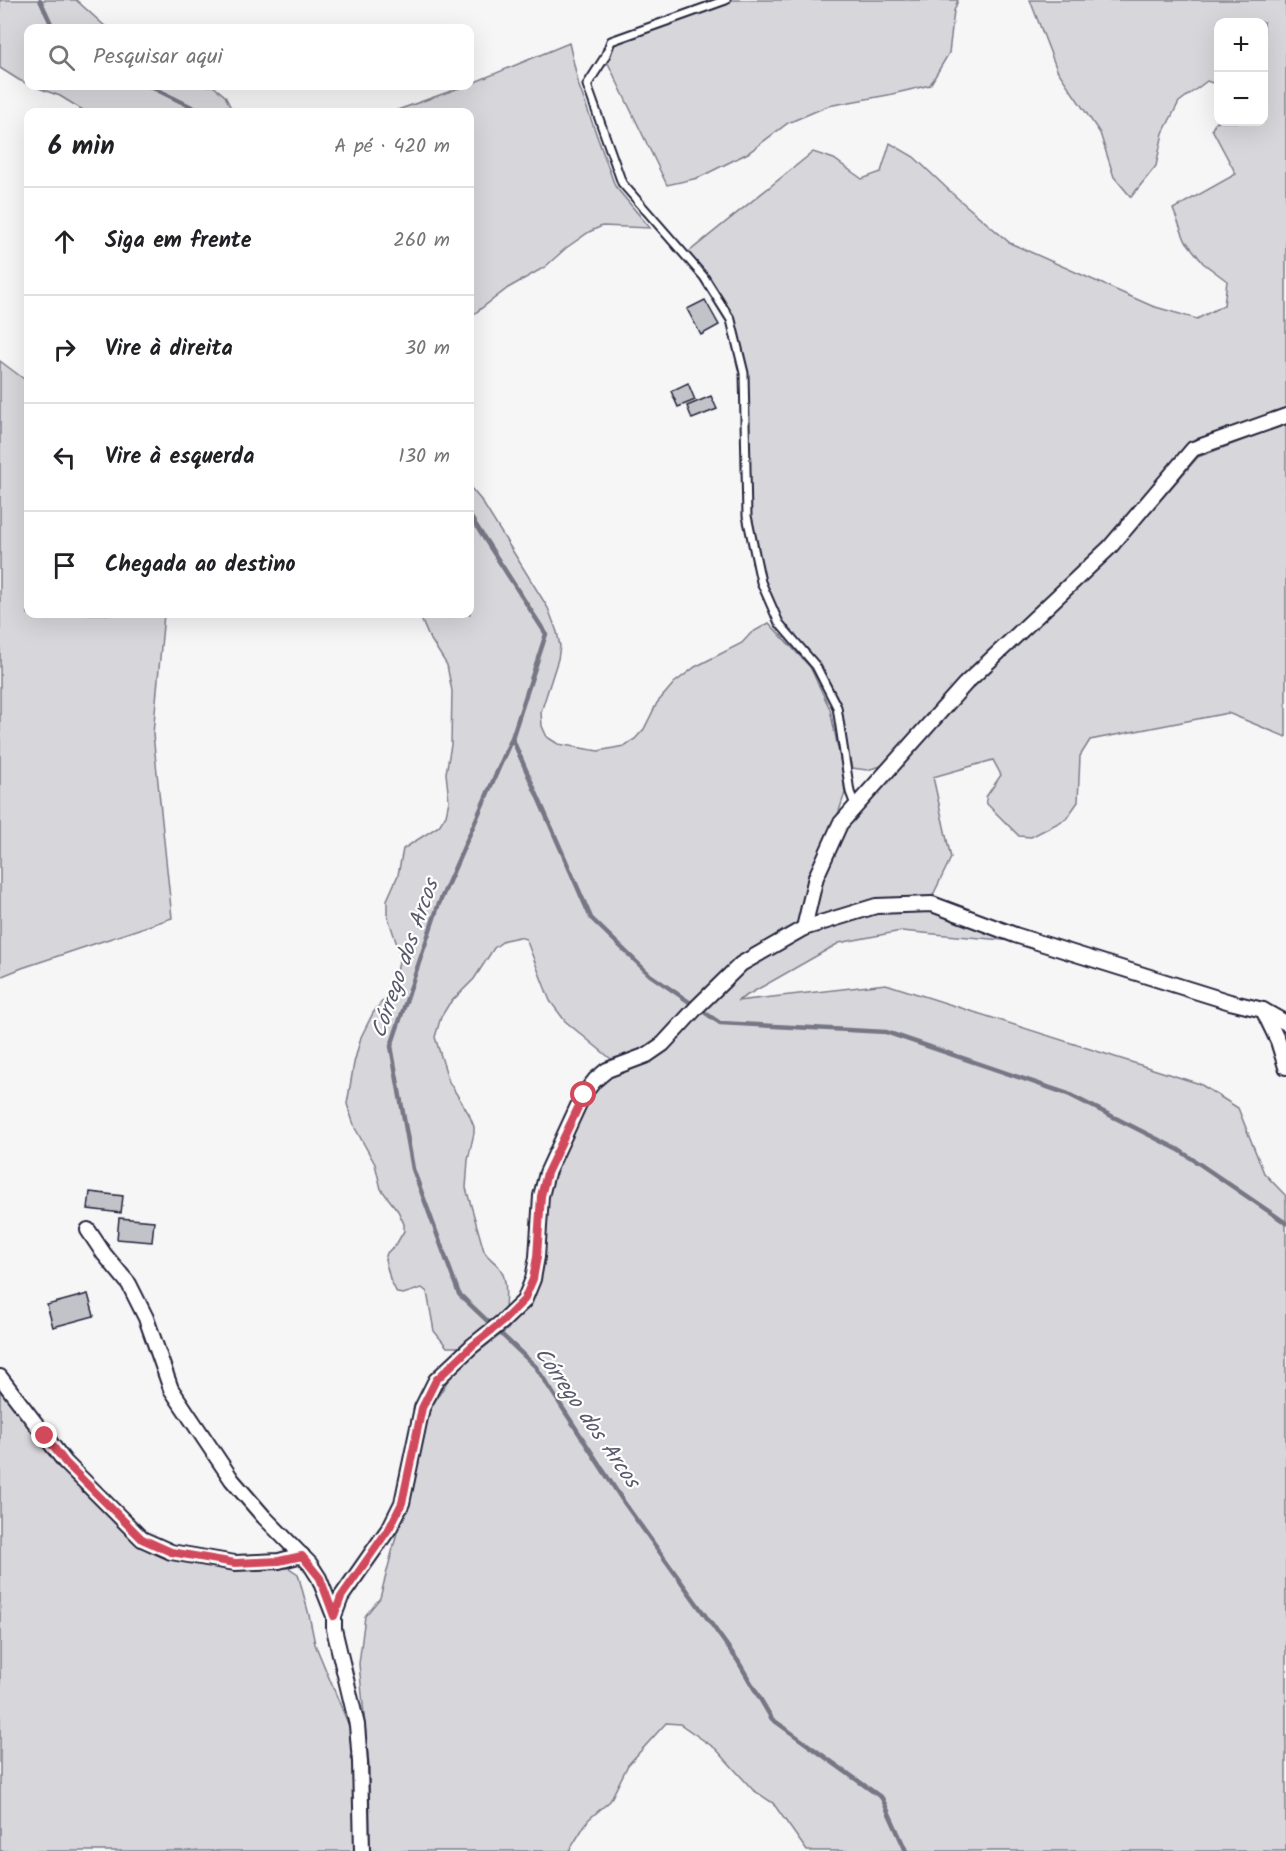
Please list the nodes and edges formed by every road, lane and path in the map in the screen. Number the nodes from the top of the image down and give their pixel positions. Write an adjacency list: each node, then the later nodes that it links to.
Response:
1 (726, 0): 3 (lane)
2 (1286, 416): 3 (street)
3 (855, 805): 4 (street)
4 (804, 928): 5 (street); 11 (street)
5 (1263, 1010): 6 (street); 7 (street)
6 (1286, 1023)
7 (1286, 1067)
8 (88, 1230): 10 (street)
9 (0, 1377): 10 (street)
10 (302, 1556): 11 (street)
11 (334, 1616): 12 (street)
12 (362, 1851)

